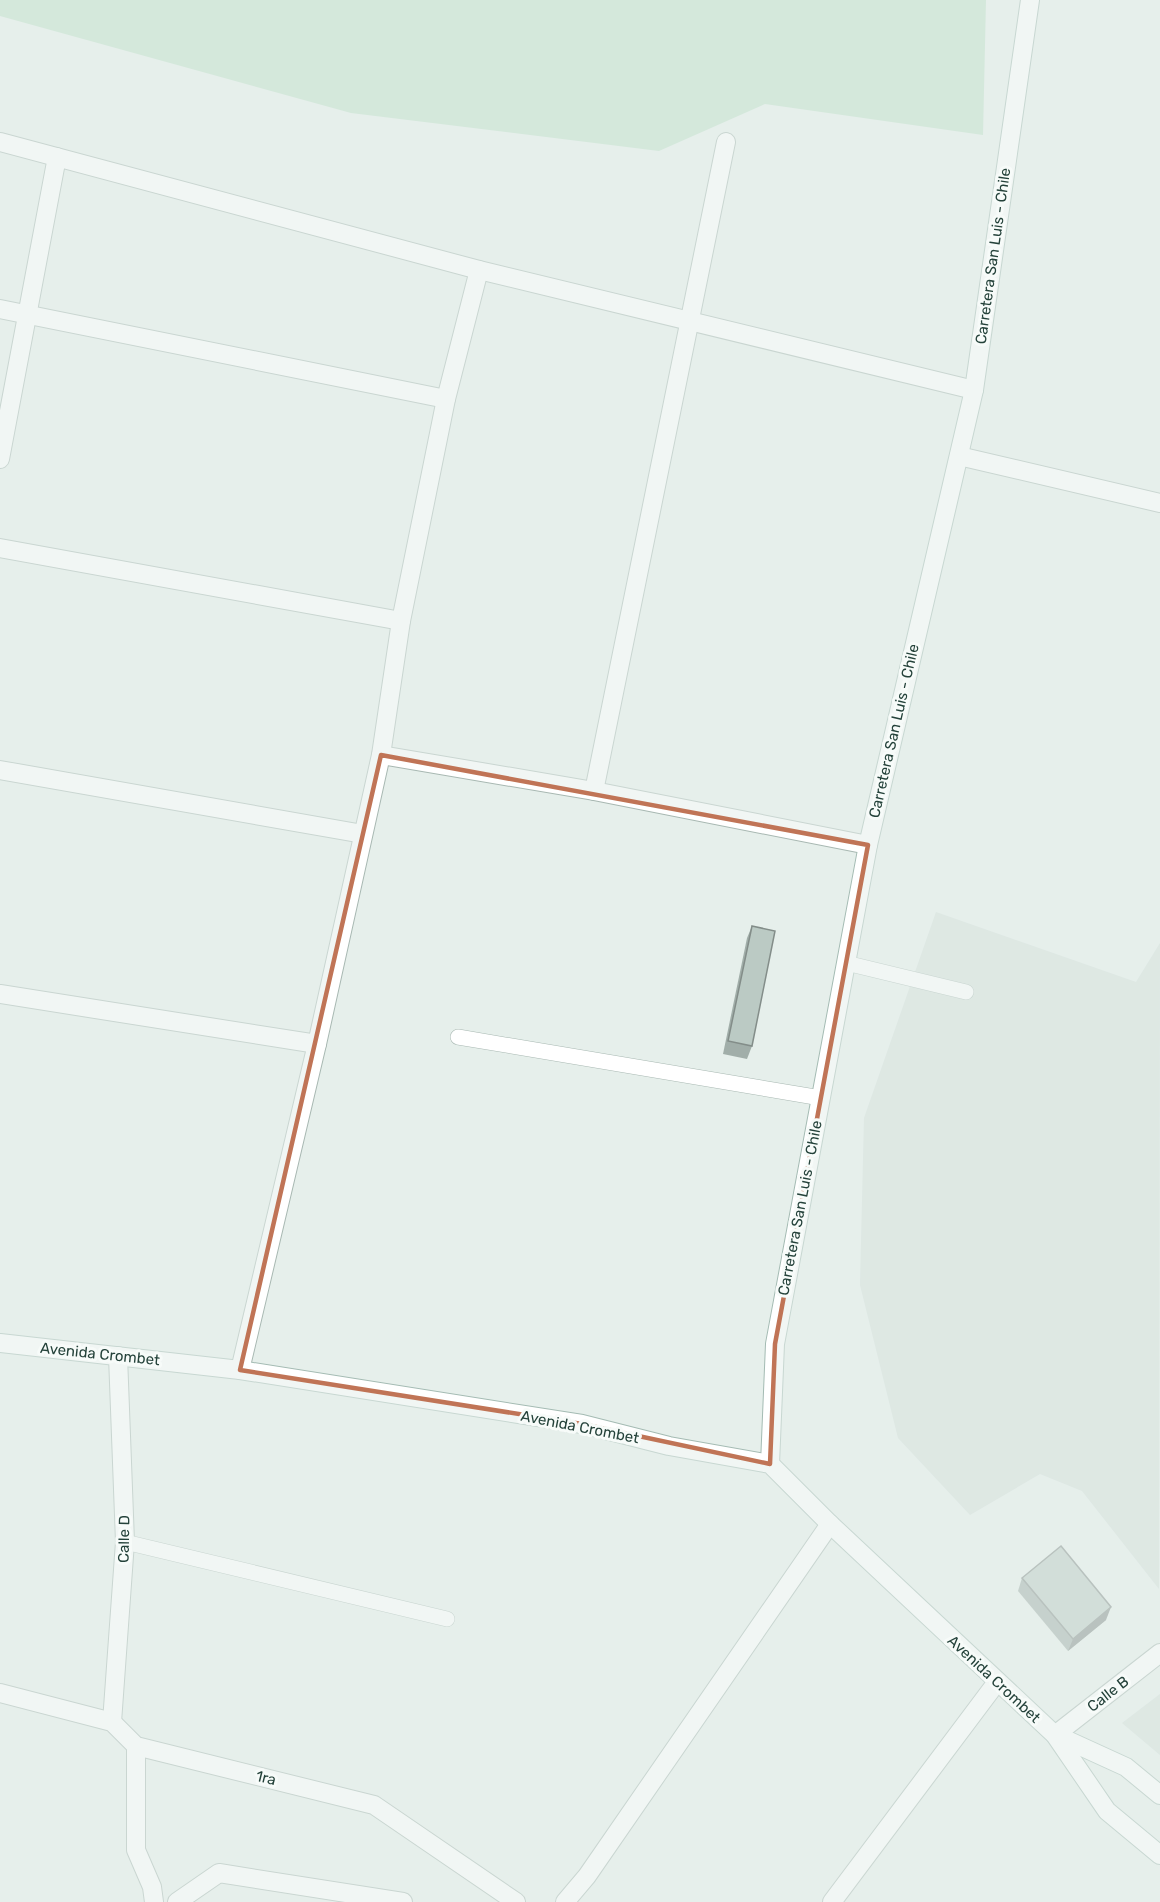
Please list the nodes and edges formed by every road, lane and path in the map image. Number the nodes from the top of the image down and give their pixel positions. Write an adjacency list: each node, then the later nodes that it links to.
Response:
1 (1030, 0): 9 (street, Carretera San Luis - Chile)
2 (0, 142): 4 (street)
3 (726, 142): 8 (street)
4 (57, 157): 5 (street); 7 (street)
5 (479, 270): 8 (street); 10 (street)
6 (0, 309): 7 (street)
7 (27, 315): 10 (street); 12 (street)
8 (692, 321): 9 (street); 18 (street)
9 (974, 390): 11 (street, Carretera San Luis - Chile)
10 (446, 399): 15 (street)
11 (959, 456): 13 (street); 20 (street, Carretera San Luis - Chile)
12 (0, 459)
13 (1160, 503)
14 (0, 548): 15 (street)
15 (401, 621): 16 (street)
16 (381, 755): 18 (street); 19 (street)
17 (0, 770): 19 (street)
18 (594, 791): 20 (street)
19 (363, 834): 25 (street)
20 (868, 845): 21 (street, Carretera San Luis - Chile)
21 (846, 963): 22 (lane); 26 (street, Carretera San Luis - Chile)
22 (966, 992)
23 (0, 994): 25 (street)
24 (458, 1037): 26 (lane)
25 (317, 1044): 29 (street)
26 (821, 1098): 30 (street, Carretera San Luis - Chile)
27 (0, 1343): 28 (street, Avenida Crombet)
28 (118, 1356): 29 (street, Avenida Crombet); 32 (street, Calle D)
29 (240, 1370): 30 (street, Avenida Crombet)
30 (770, 1464): 31 (street, Avenida Crombet)
31 (830, 1524): 35 (street, Avenida Crombet); 46 (street)
32 (126, 1542): 33 (lane); 37 (street, Calle D)
33 (447, 1619)
34 (1160, 1653): 38 (street, Calle B)
35 (997, 1682): 38 (street, Avenida Crombet); 47 (street)
36 (0, 1693): 37 (street)
37 (112, 1722): 39 (street)
38 (1055, 1735): 40 (street, Avenida Crombet); 41 (street, Avenida Crombet)
39 (136, 1746): 42 (street); 45 (street, 1ra)
40 (1160, 1795)
41 (1160, 1855)
42 (154, 1902)
43 (177, 1902): 44 (street)
44 (403, 1902)
45 (516, 1902)
46 (565, 1902)
47 (832, 1902)

